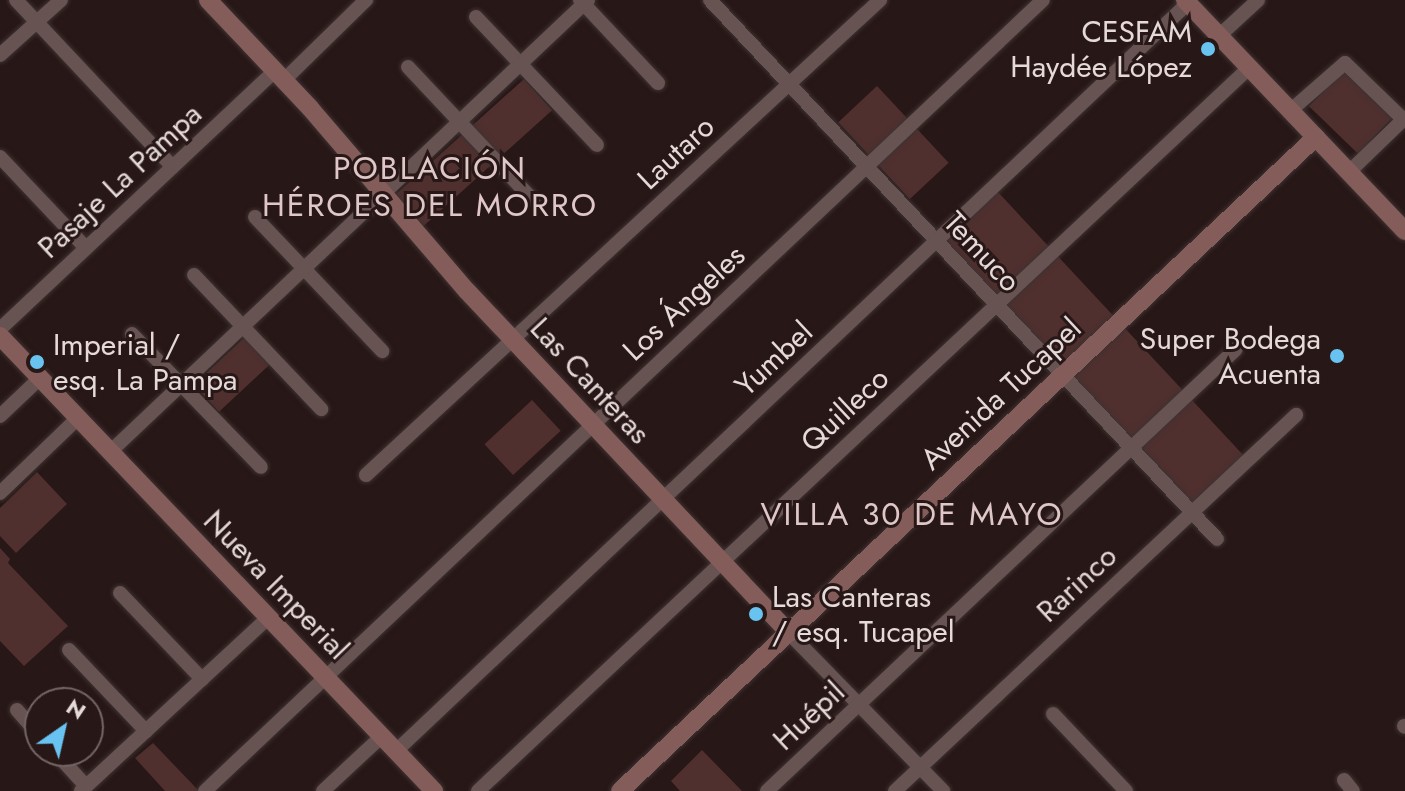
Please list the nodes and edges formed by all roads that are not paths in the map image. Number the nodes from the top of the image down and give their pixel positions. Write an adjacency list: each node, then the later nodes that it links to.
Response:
1 (16, 0): 12 (street)
2 (61, 0): 12 (street)
3 (208, 0): 18 (street, Las Canteras)
4 (366, 0): 18 (street, Pasaje La Pampa)
5 (880, 0): 20 (street, Lautaro)
6 (1043, 0): 28 (street, Los Ángeles)
7 (1258, 0): 13 (street)
8 (584, 1): 15 (street); 19 (street)
9 (1186, 2): 13 (street); 34 (street, Yumbel)
10 (719, 3): 20 (street, Temuco)
11 (476, 17): 15 (street)
12 (36, 21): 14 (street); 27 (street)
13 (1219, 36): 17 (street)
14 (0, 55)
15 (521, 64): 23 (street); 25 (street)
16 (408, 67): 23 (street)
17 (1249, 68): 21 (street); 38 (street, Quilleco)
18 (279, 75): 27 (street, Pasaje La Pampa); 30 (street, Las Canteras)
19 (658, 83)
20 (788, 85): 28 (street, Temuco); 43 (street, Lautaro)
21 (1290, 111): 22 (street); 24 (street)
22 (1404, 119): 29 (street)
23 (460, 122): 30 (street); 31 (street)
24 (1316, 137): 29 (street); 46 (street, Avenida Tucapel)
25 (597, 145)
26 (0, 157): 35 (street)
27 (173, 167): 35 (street, Pasaje La Pampa)
28 (867, 168): 34 (street, Temuco); 53 (street, Los Ángeles)
29 (1349, 172): 33 (street)
30 (384, 194): 36 (street); 43 (street, Las Canteras)
31 (533, 200)
32 (255, 217): 36 (street)
33 (1405, 231)
34 (936, 241): 38 (street, Temuco); 59 (street, Yumbel)
35 (86, 248): 40 (street, Pasaje La Pampa)
36 (304, 269): 39 (street); 45 (street)
37 (194, 275): 39 (street)
38 (995, 304): 46 (street, Temuco); 62 (street, Quilleco)
39 (243, 327): 48 (street); 49 (street)
40 (0, 329)
41 (132, 334): 48 (street)
42 (0, 336): 47 (street, Nueva Imperial)
43 (512, 340): 53 (street, Las Canteras); 57 (street, Lautaro)
44 (1236, 349): 54 (street, Huépil)
45 (382, 351)
46 (1063, 375): 54 (street, Temuco); 65 (street, Avenida Tucapel)
47 (40, 378): 51 (street); 52 (street, Nueva Imperial)
48 (181, 385): 55 (street); 56 (street)
49 (321, 409)
50 (1296, 415): 60 (street, Rarinco)
51 (0, 416)
52 (78, 418): 55 (street, Nueva Imperial); 58 (street)
53 (593, 425): 59 (street, Las Canteras); 67 (street, Los Ángeles)
54 (1131, 448): 60 (street, Temuco); 69 (street, Huépil)
55 (110, 452): 64 (street, Nueva Imperial)
56 (261, 467)
57 (366, 475)
58 (0, 493)
59 (663, 499): 62 (street, Las Canteras); 75 (street, Yumbel)
60 (1191, 512): 61 (street, Temuco); 77 (street, Rarinco)
61 (1217, 539)
62 (722, 562): 65 (street, Las Canteras); 82 (street, Quilleco)
63 (120, 593): 68 (street)
64 (269, 617): 67 (street, Nueva Imperial); 68 (street)
65 (789, 633): 69 (street, Las Canteras); 83 (street, Avenida Tucapel)
66 (69, 650): 73 (street)
67 (326, 677): 74 (street, Nueva Imperial); 79 (street, Los Ángeles)
68 (202, 679): 73 (street)
69 (859, 704): 77 (street, Las Canteras); 84 (street, Huépil)
70 (17, 710): 72 (street)
71 (1053, 714): 87 (street)
72 (24, 718)
73 (146, 731): 78 (street)
74 (382, 736): 75 (street, Nueva Imperial); 80 (street)
75 (396, 751): 81 (street, Nueva Imperial)
76 (67, 767): 78 (street)
77 (920, 767): 85 (street, Rarinco); 86 (street, Las Canteras)
78 (84, 789)
79 (205, 791)
80 (323, 791)
81 (434, 791)
82 (478, 791)
83 (620, 791)
84 (767, 791)
85 (895, 791)
86 (943, 791)
87 (1126, 791)

